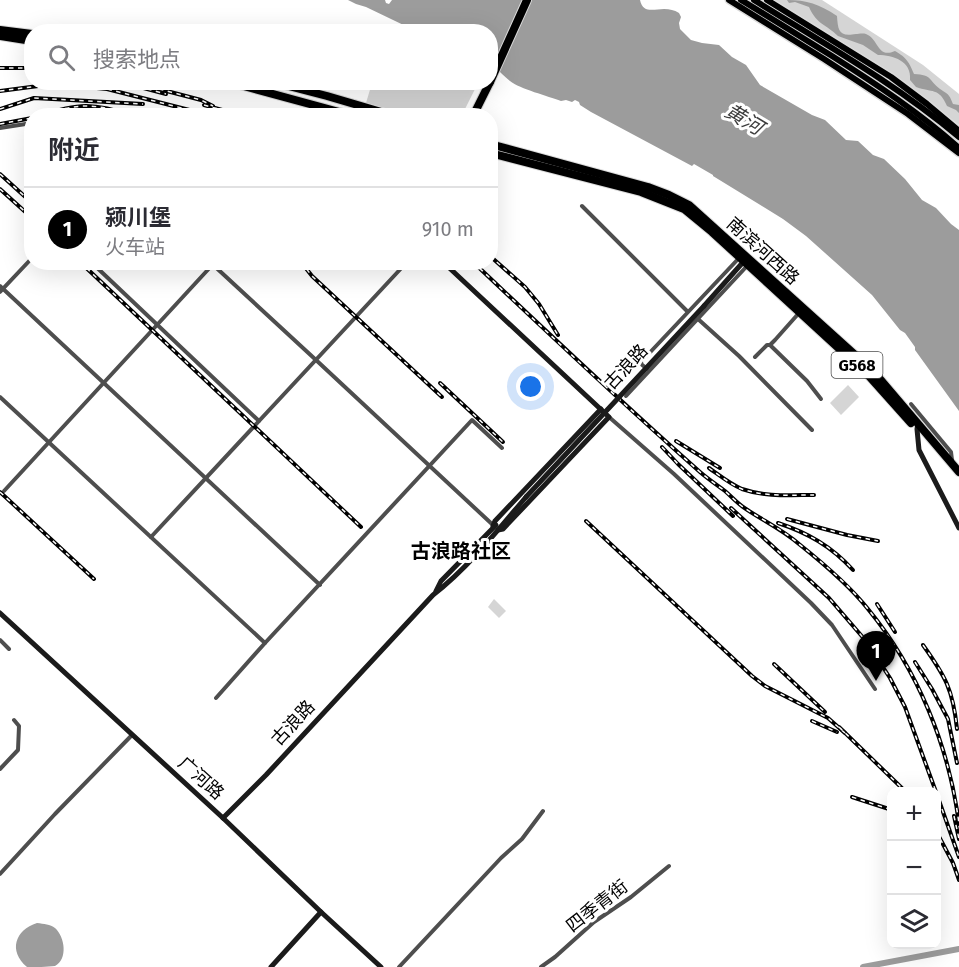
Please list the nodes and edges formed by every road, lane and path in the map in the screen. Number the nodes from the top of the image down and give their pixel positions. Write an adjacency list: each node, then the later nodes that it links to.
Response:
1 (527, 0): 11 (highway)
2 (729, 0): 24 (main road)
3 (741, 0): 6 (main road)
4 (754, 0): 6 (main road)
5 (767, 0): 20 (main road)
6 (772, 15): 21 (main road); 23 (main road)
7 (0, 30): 8 (highway)
8 (24, 33)
9 (0, 36): 10 (highway)
10 (24, 40)
11 (498, 64)
12 (258, 90): 15 (highway)
13 (302, 90): 16 (highway)
14 (486, 90): 17 (highway)
15 (325, 108)
16 (366, 108)
17 (477, 108)
18 (24, 124): 19 (street)
19 (0, 128)
20 (959, 131)
21 (959, 137)
22 (498, 146): 27 (highway, 南滨河西路 / G568)
23 (959, 148)
24 (959, 153)
25 (498, 155): 27 (highway, 南滨河西路 / G568)
26 (582, 206): 35 (street)
27 (746, 259): 35 (street); 36 (highway, 南滨河西路 / G568); 37 (street); 51 (highway, 南滨河西路 / G568); 61 (street, 古浪路, bridge)
28 (24, 266): 34 (street)
29 (101, 270): 38 (street)
30 (206, 270): 38 (street)
31 (220, 270): 41 (street)
32 (400, 270): 41 (street)
33 (452, 270): 48 (street)
34 (1, 289): 43 (street)
35 (687, 311): 42 (street)
36 (800, 312): 39 (street); 51 (highway, 南滨河西路 / G568)
37 (698, 320): 42 (street); 52 (street)
38 (158, 324): 43 (street); 50 (street)
39 (770, 345): 40 (street); 46 (street)
40 (755, 357)
41 (316, 360): 50 (street); 56 (street)
42 (649, 371): 44 (street)
43 (104, 383): 53 (street); 58 (street)
44 (626, 396)
45 (0, 397): 53 (street)
46 (821, 399)
47 (911, 404): 55 (street)
48 (601, 409): 49 (street); 61 (street, 古浪路)
49 (609, 417): 61 (street, 古浪路); 69 (street)
50 (259, 421): 58 (street)
51 (917, 427): 55 (highway, 南滨河西路 / G568); 59 (highway, 南滨河西路 / G568); 62 (street)
52 (812, 430)
53 (48, 442): 60 (street); 63 (street)
54 (502, 448): 56 (street)
55 (952, 464): 57 (highway, 南滨河西路 / G568)
56 (430, 466): 61 (street); 64 (street)
57 (959, 472)
58 (206, 478): 63 (street); 64 (street)
59 (959, 479)
60 (4, 491)
61 (496, 528): 75 (street, 古浪路)
62 (959, 528)
63 (151, 537): 67 (street)
64 (320, 585): 67 (street)
65 (0, 613): 72 (street, 广河路)
66 (0, 640): 68 (street)
67 (266, 643): 70 (street)
68 (9, 649)
69 (875, 689)
70 (216, 698)
71 (14, 720): 73 (street)
72 (132, 735): 75 (street, 广河路); 77 (street)
73 (0, 769)
74 (543, 811): 81 (street)
75 (224, 818): 78 (street, 广河路)
76 (669, 866): 82 (street, 四季青街)
77 (0, 874)
78 (321, 912): 79 (street); 80 (street, 广河路)
79 (271, 967)
80 (381, 967)
81 (399, 967)
82 (541, 967)

